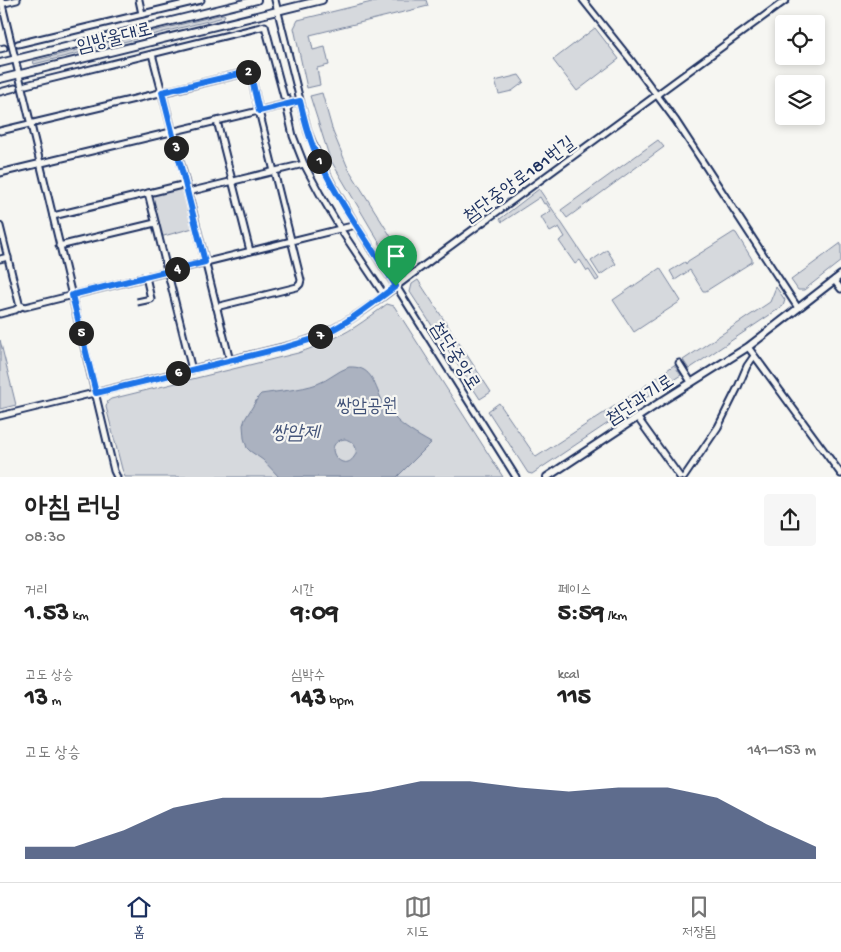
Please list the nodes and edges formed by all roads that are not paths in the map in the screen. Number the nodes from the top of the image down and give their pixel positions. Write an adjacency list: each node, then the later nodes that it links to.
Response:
1 (17, 0): 9 (street)
2 (139, 0): 12 (street)
3 (200, 0): 12 (street)
4 (257, 0): 10 (main road, 임방울대로)
5 (275, 0): 11 (street, 첨단중앙로)
6 (322, 0): 11 (main road, 임방울대로)
7 (583, 0): 24 (street)
8 (786, 0): 24 (street, 첨단중앙로181번길)
9 (1, 3): 16 (street)
10 (231, 6): 13 (main road); 16 (main road, 임방울대로)
11 (277, 11): 13 (main road, 임방울대로); 26 (street, 첨단중앙로)
12 (142, 14): 14 (street)
13 (235, 21): 18 (main road, 임방울대로)
14 (18, 44)
15 (152, 54): 20 (street); 23 (street); 25 (street)
16 (15, 59): 17 (main road, 임방울대로); 18 (street)
17 (0, 63)
18 (19, 75): 19 (main road, 임방울대로); 30 (street)
19 (0, 79)
20 (26, 85)
21 (15, 88): 22 (street)
22 (0, 92)
23 (162, 92): 28 (street); 30 (street); 32 (street)
24 (657, 94): 56 (street, 첨단중앙로181번길); 63 (street)
25 (287, 98)
26 (300, 101): 28 (street); 43 (street, 첨단중앙로)
27 (288, 106): 34 (street)
28 (259, 111): 29 (street); 35 (street)
29 (217, 121): 32 (street); 37 (street)
30 (31, 124): 31 (street); 33 (street)
31 (0, 131)
32 (172, 132): 33 (street); 38 (street)
33 (40, 163): 36 (street); 41 (street)
34 (304, 164): 35 (street); 45 (street)
35 (274, 171): 37 (street); 46 (street)
36 (0, 173)
37 (233, 181): 39 (street); 48 (street)
38 (186, 184): 39 (street); 40 (street)
39 (188, 192): 51 (street)
40 (148, 193): 41 (street); 42 (street)
41 (53, 216): 47 (street)
42 (155, 223): 47 (street); 52 (street)
43 (356, 225): 45 (street); 56 (street, 첨단중앙로)
44 (0, 226): 49 (street)
45 (341, 228): 46 (street); 58 (street)
46 (292, 241): 48 (street); 62 (street)
47 (60, 246): 59 (street)
48 (250, 250): 51 (street)
49 (8, 257): 50 (street); 61 (street)
50 (0, 259)
51 (205, 262): 52 (street); 62 (street)
52 (167, 271): 59 (street); 69 (street)
53 (145, 272): 60 (street, bridge)
54 (841, 275): 55 (main road, 첨단과기로)
55 (834, 280): 57 (street); 63 (main road, 첨단과기로)
56 (396, 286): 67 (street, 첨단중앙로181번길); 77 (street, 첨단중앙로)
57 (841, 289)
58 (381, 290)
59 (72, 295): 61 (street); 71 (street)
60 (137, 302)
61 (22, 306): 64 (street)
62 (216, 306): 67 (street)
63 (798, 308): 65 (main road, 첨단과기로)
64 (0, 314)
65 (748, 347): 66 (street); 70 (main road, 첨단과기로)
66 (754, 356): 74 (street); 75 (street)
67 (230, 360): 69 (street, 첨단중앙로181번길)
68 (679, 363): 70 (street)
69 (192, 370): 71 (street, 첨단중앙로181번길)
70 (691, 382): 73 (main road, 첨단과기로)
71 (96, 393): 72 (street, 첨단중앙로181번길); 76 (street)
72 (0, 416)
73 (637, 417): 78 (main road, 첨단과기로); 79 (street)
74 (841, 474)
75 (686, 476)
76 (117, 477)
77 (516, 477)
78 (547, 477)
79 (680, 477)

